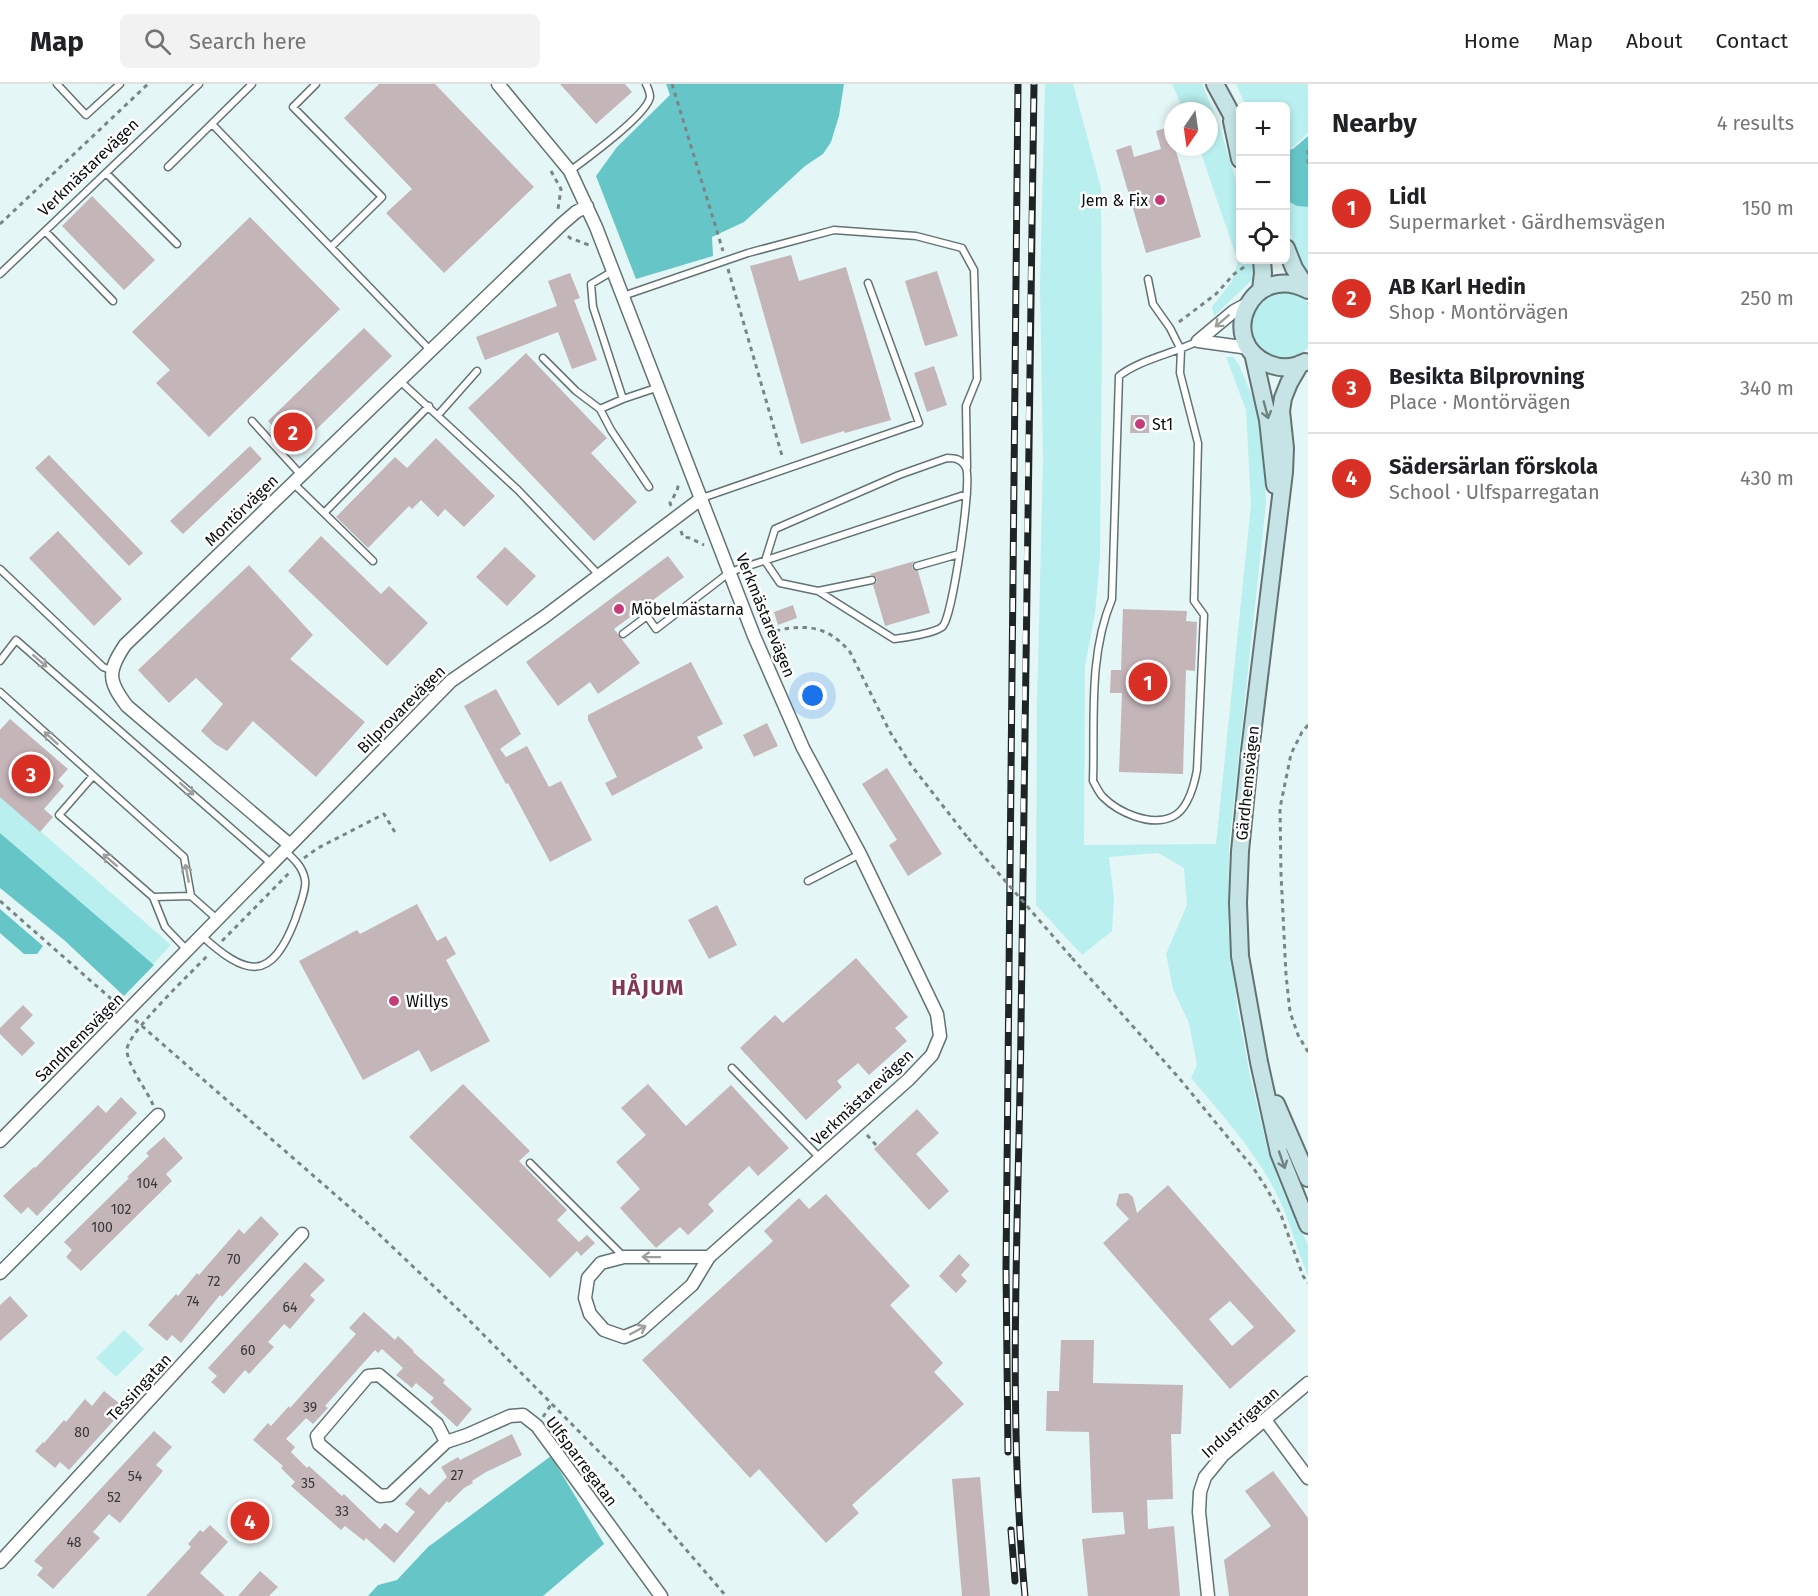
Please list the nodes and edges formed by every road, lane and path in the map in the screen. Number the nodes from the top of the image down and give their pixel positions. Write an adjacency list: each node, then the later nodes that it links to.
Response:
1 (57, 84): 2 (lane)
2 (120, 84)
3 (148, 84): 21 (path)
4 (199, 84): 19 (lane, Verkmästarevägen)
5 (252, 84): 13 (lane)
6 (316, 84): 24 (lane)
7 (498, 84): 18 (street, Verkmästarevägen)
8 (646, 84): 18 (lane)
9 (672, 84): 26 (path)
10 (1215, 84): 11 (main road)
11 (1229, 111): 12 (main road); 15 (main road)
12 (1236, 123)
13 (212, 124): 17 (lane); 24 (lane)
14 (1308, 150): 16 (path)
15 (1239, 156)
16 (1308, 166)
17 (168, 167)
18 (570, 171): 20 (street, Verkmästarevägen)
19 (106, 173): 22 (lane, Verkmästarevägen); 23 (lane)
20 (587, 206): 29 (street, Verkmästarevägen); 42 (street, Montörvägen)
21 (0, 224)
22 (45, 231): 30 (lane, Verkmästarevägen); 36 (lane)
23 (177, 244)
24 (331, 247): 42 (lane)
25 (1290, 258): 34 (main road)
26 (726, 261): 35 (lane); 53 (path); 54 (lane)
27 (1249, 264): 38 (path)
28 (1262, 264): 33 (main road)
29 (614, 271): 35 (street, Verkmästarevägen); 48 (lane)
30 (0, 274)
31 (1148, 279): 38 (lane)
32 (868, 283): 53 (lane)
33 (1261, 290): 34 (main road); 37 (main road)
34 (1308, 290)
35 (623, 296): 47 (street, Verkmästarevägen)
36 (113, 301)
37 (1249, 303): 39 (street, one-way to 39); 41 (main road, Gärdhemsvägen)
38 (1170, 328): 40 (lane)
39 (1198, 341): 40 (lane); 41 (street)
40 (1181, 350): 40 (lane)
41 (1251, 350): 44 (main road); 60 (main road, Gärdhemsvägen, one-way to 60)
42 (431, 351): 46 (street, Montörvägen)
43 (543, 358): 50 (lane)
44 (1304, 362): 60 (main road, Gärdhemsvägen)
45 (477, 371): 51 (lane)
46 (400, 381): 49 (lane); 55 (street, Montörvägen)
47 (659, 387): 48 (lane); 59 (street, Verkmästarevägen)
48 (623, 399): 50 (lane)
49 (429, 406): 51 (lane); 61 (lane)
50 (600, 409): 57 (lane)
51 (438, 415): 70 (lane)
52 (252, 421): 55 (lane)
53 (786, 469): 59 (lane)
54 (967, 470): 58 (lane); 66 (lane)
55 (297, 479): 61 (lane); 76 (street, Montörvägen)
56 (680, 479): 62 (path)
57 (649, 487)
58 (967, 494): 64 (lane); 66 (lane)
59 (702, 498): 62 (street, Bilprovarevägen); 69 (street, Verkmästarevägen)
60 (1279, 504): 96 (main road, Gärdhemsvägen)
61 (324, 513): 65 (lane)
62 (676, 516): 63 (path); 70 (street, Bilprovarevägen)
63 (706, 546)
64 (959, 554): 67 (lane); 72 (lane)
65 (373, 561)
66 (765, 561): 69 (lane); 72 (lane)
67 (917, 566)
68 (0, 569): 76 (lane)
69 (730, 573): 73 (lane); 74 (street, Verkmästarevägen)
70 (599, 575): 81 (street, Bilprovarevägen)
71 (872, 580): 72 (lane)
72 (818, 591)
73 (623, 634)
74 (754, 636): 82 (street, Verkmästarevägen); 108 (path, bridge)
75 (0, 661): 84 (lane, one-way to 84)
76 (113, 670): 81 (street)
77 (0, 692): 79 (lane, one-way to 77)
78 (1308, 725): 95 (path)
79 (93, 776): 86 (lane, one-way to 79); 87 (lane, one-way to 79)
80 (396, 834): 83 (path)
81 (287, 848): 83 (lane); 84 (street, Bilprovarevägen)
82 (860, 854): 85 (lane); 100 (street, Verkmästarevägen)
83 (299, 863): 91 (path); 91 (lane)
84 (272, 864): 89 (street, Bilprovarevägen)
85 (808, 881)
86 (191, 896): 87 (lane); 89 (lane)
87 (153, 897): 92 (lane)
88 (0, 901): 93 (path)
89 (218, 920): 90 (street, Bilprovarevägen)
90 (202, 936): 91 (lane); 92 (street, Bilprovarevägen)
91 (215, 948): 94 (path)
92 (185, 953): 93 (street, Sandhemsvägen)
93 (127, 1012): 94 (path); 99 (street, Sandhemsvägen)
94 (141, 1025): 98 (path); 115 (path)
95 (1308, 1052)
96 (1259, 1062): 102 (main road, Gärdhemsvägen); 103 (main road, Gärdhemsvägen, one-way to 103)
97 (732, 1068): 100 (lane)
98 (158, 1115): 107 (street)
99 (0, 1141)
100 (820, 1158): 106 (street, Verkmästarevägen)
101 (530, 1163): 105 (lane)
102 (1308, 1178)
103 (1308, 1225)
104 (302, 1234): 113 (street, Tessingatan)
105 (624, 1257): 106 (street, Verkmästarevägen, one-way to 105); 106 (street, Verkmästarevägen, one-way to 106)
106 (709, 1257)
107 (0, 1273)
108 (1308, 1283)
109 (1308, 1383): 110 (street, Industrigatan)
110 (1265, 1420): 112 (street); 116 (street, Industrigatan)
111 (446, 1442): 111 (street, Ulfsparregatan); 114 (street, Ulfsparregatan)
112 (1308, 1478)
113 (0, 1562)
114 (661, 1596)
115 (726, 1596)
116 (1208, 1596)

